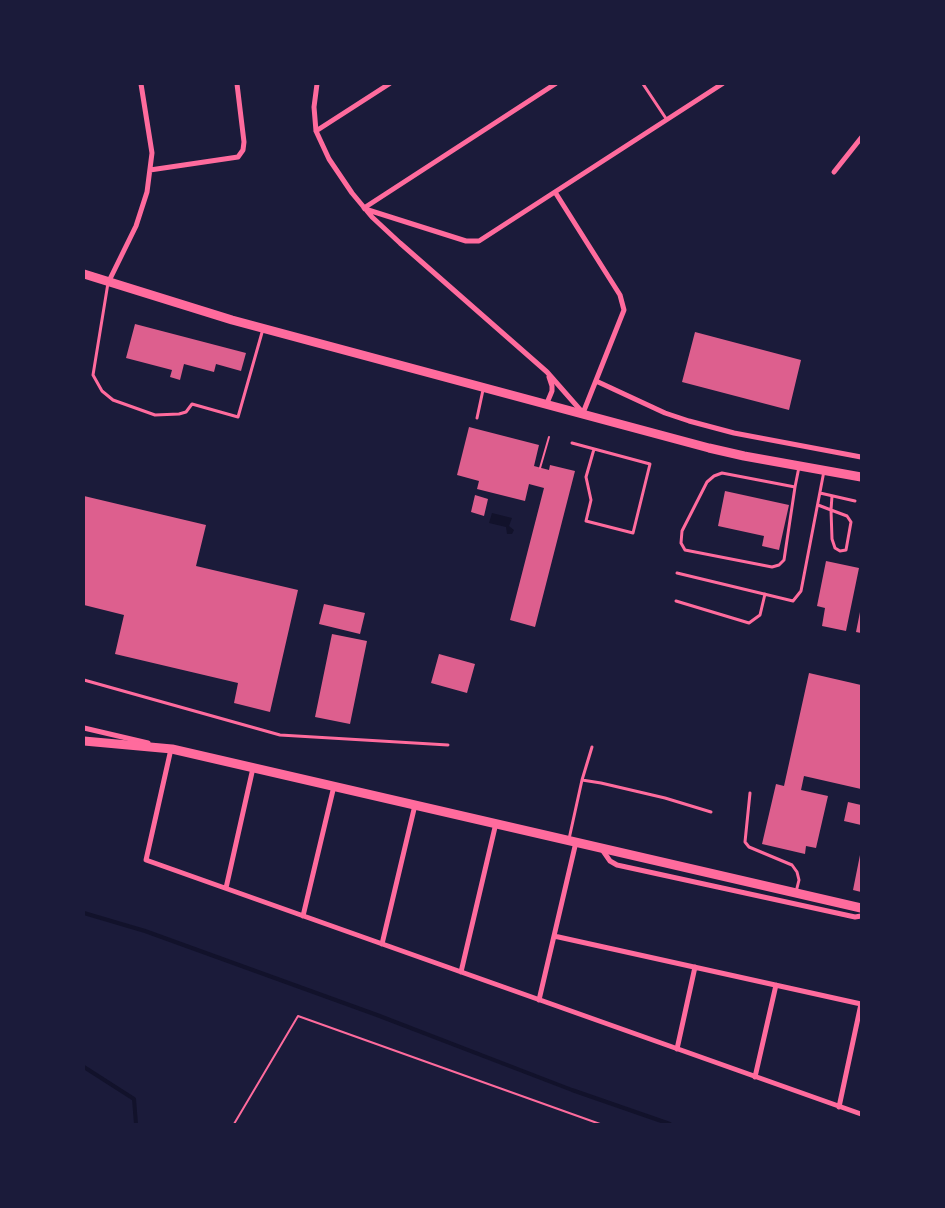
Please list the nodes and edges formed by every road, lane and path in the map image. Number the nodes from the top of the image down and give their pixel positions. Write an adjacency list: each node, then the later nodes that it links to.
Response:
1 (142, 84): 11 (street)
2 (236, 84): 11 (street)
3 (317, 84): 9 (street)
4 (389, 84): 9 (street)
5 (555, 84): 14 (street)
6 (643, 84): 8 (lane)
7 (722, 84): 8 (street)
8 (666, 120): 13 (street)
9 (316, 131): 14 (street)
10 (861, 138): 12 (street)
11 (150, 170): 16 (street)
12 (834, 172)
13 (555, 192): 14 (street); 19 (street)
14 (364, 208): 18 (street)
15 (84, 274): 16 (main road)
16 (108, 283): 17 (main road); 17 (lane)
17 (263, 328): 20 (main road)
18 (547, 372): 21 (street); 22 (street)
19 (596, 380): 22 (street); 27 (street)
20 (484, 387): 21 (main road); 23 (lane)
21 (547, 404): 22 (main road)
22 (583, 413): 28 (main road)
23 (477, 418)
24 (549, 437): 29 (path)
25 (572, 443): 26 (lane)
26 (594, 448): 26 (lane)
27 (861, 457)
28 (799, 466): 30 (main road); 32 (lane)
29 (540, 468)
30 (824, 470): 31 (main road); 33 (lane)
31 (861, 477)
32 (795, 487): 32 (lane)
33 (820, 493): 34 (lane); 36 (lane)
34 (832, 496): 35 (lane); 37 (lane)
35 (856, 501)
36 (818, 505): 37 (lane); 39 (lane)
37 (831, 510): 37 (lane)
38 (677, 573): 39 (lane)
39 (765, 594): 40 (lane)
40 (676, 601)
41 (84, 680): 44 (lane)
42 (84, 728): 46 (street)
43 (84, 741): 46 (main road)
44 (448, 745)
45 (592, 747): 48 (lane)
46 (172, 749): 47 (main road); 56 (street)
47 (253, 768): 49 (main road); 56 (street)
48 (582, 780): 52 (lane); 54 (lane)
49 (334, 786): 51 (main road); 59 (street)
50 (750, 793): 57 (lane)
51 (415, 805): 53 (main road); 62 (street)
52 (711, 812)
53 (496, 824): 54 (main road); 64 (street)
54 (572, 841): 55 (main road); 61 (street)
55 (600, 848): 57 (main road); 60 (street)
56 (226, 888): 59 (street)
57 (795, 893): 58 (main road)
58 (861, 908)
59 (303, 916): 62 (street)
60 (861, 916)
61 (554, 936): 63 (street); 66 (street)
62 (382, 944): 64 (street)
63 (695, 967): 65 (street); 68 (street)
64 (462, 972): 66 (street)
65 (776, 985): 67 (street); 69 (street)
66 (539, 1000): 68 (street)
67 (861, 1004): 70 (street)
68 (677, 1049): 69 (street)
69 (755, 1077): 70 (street)
70 (839, 1107): 71 (street)
71 (861, 1114)
72 (234, 1124): 73 (path)
73 (600, 1124)

